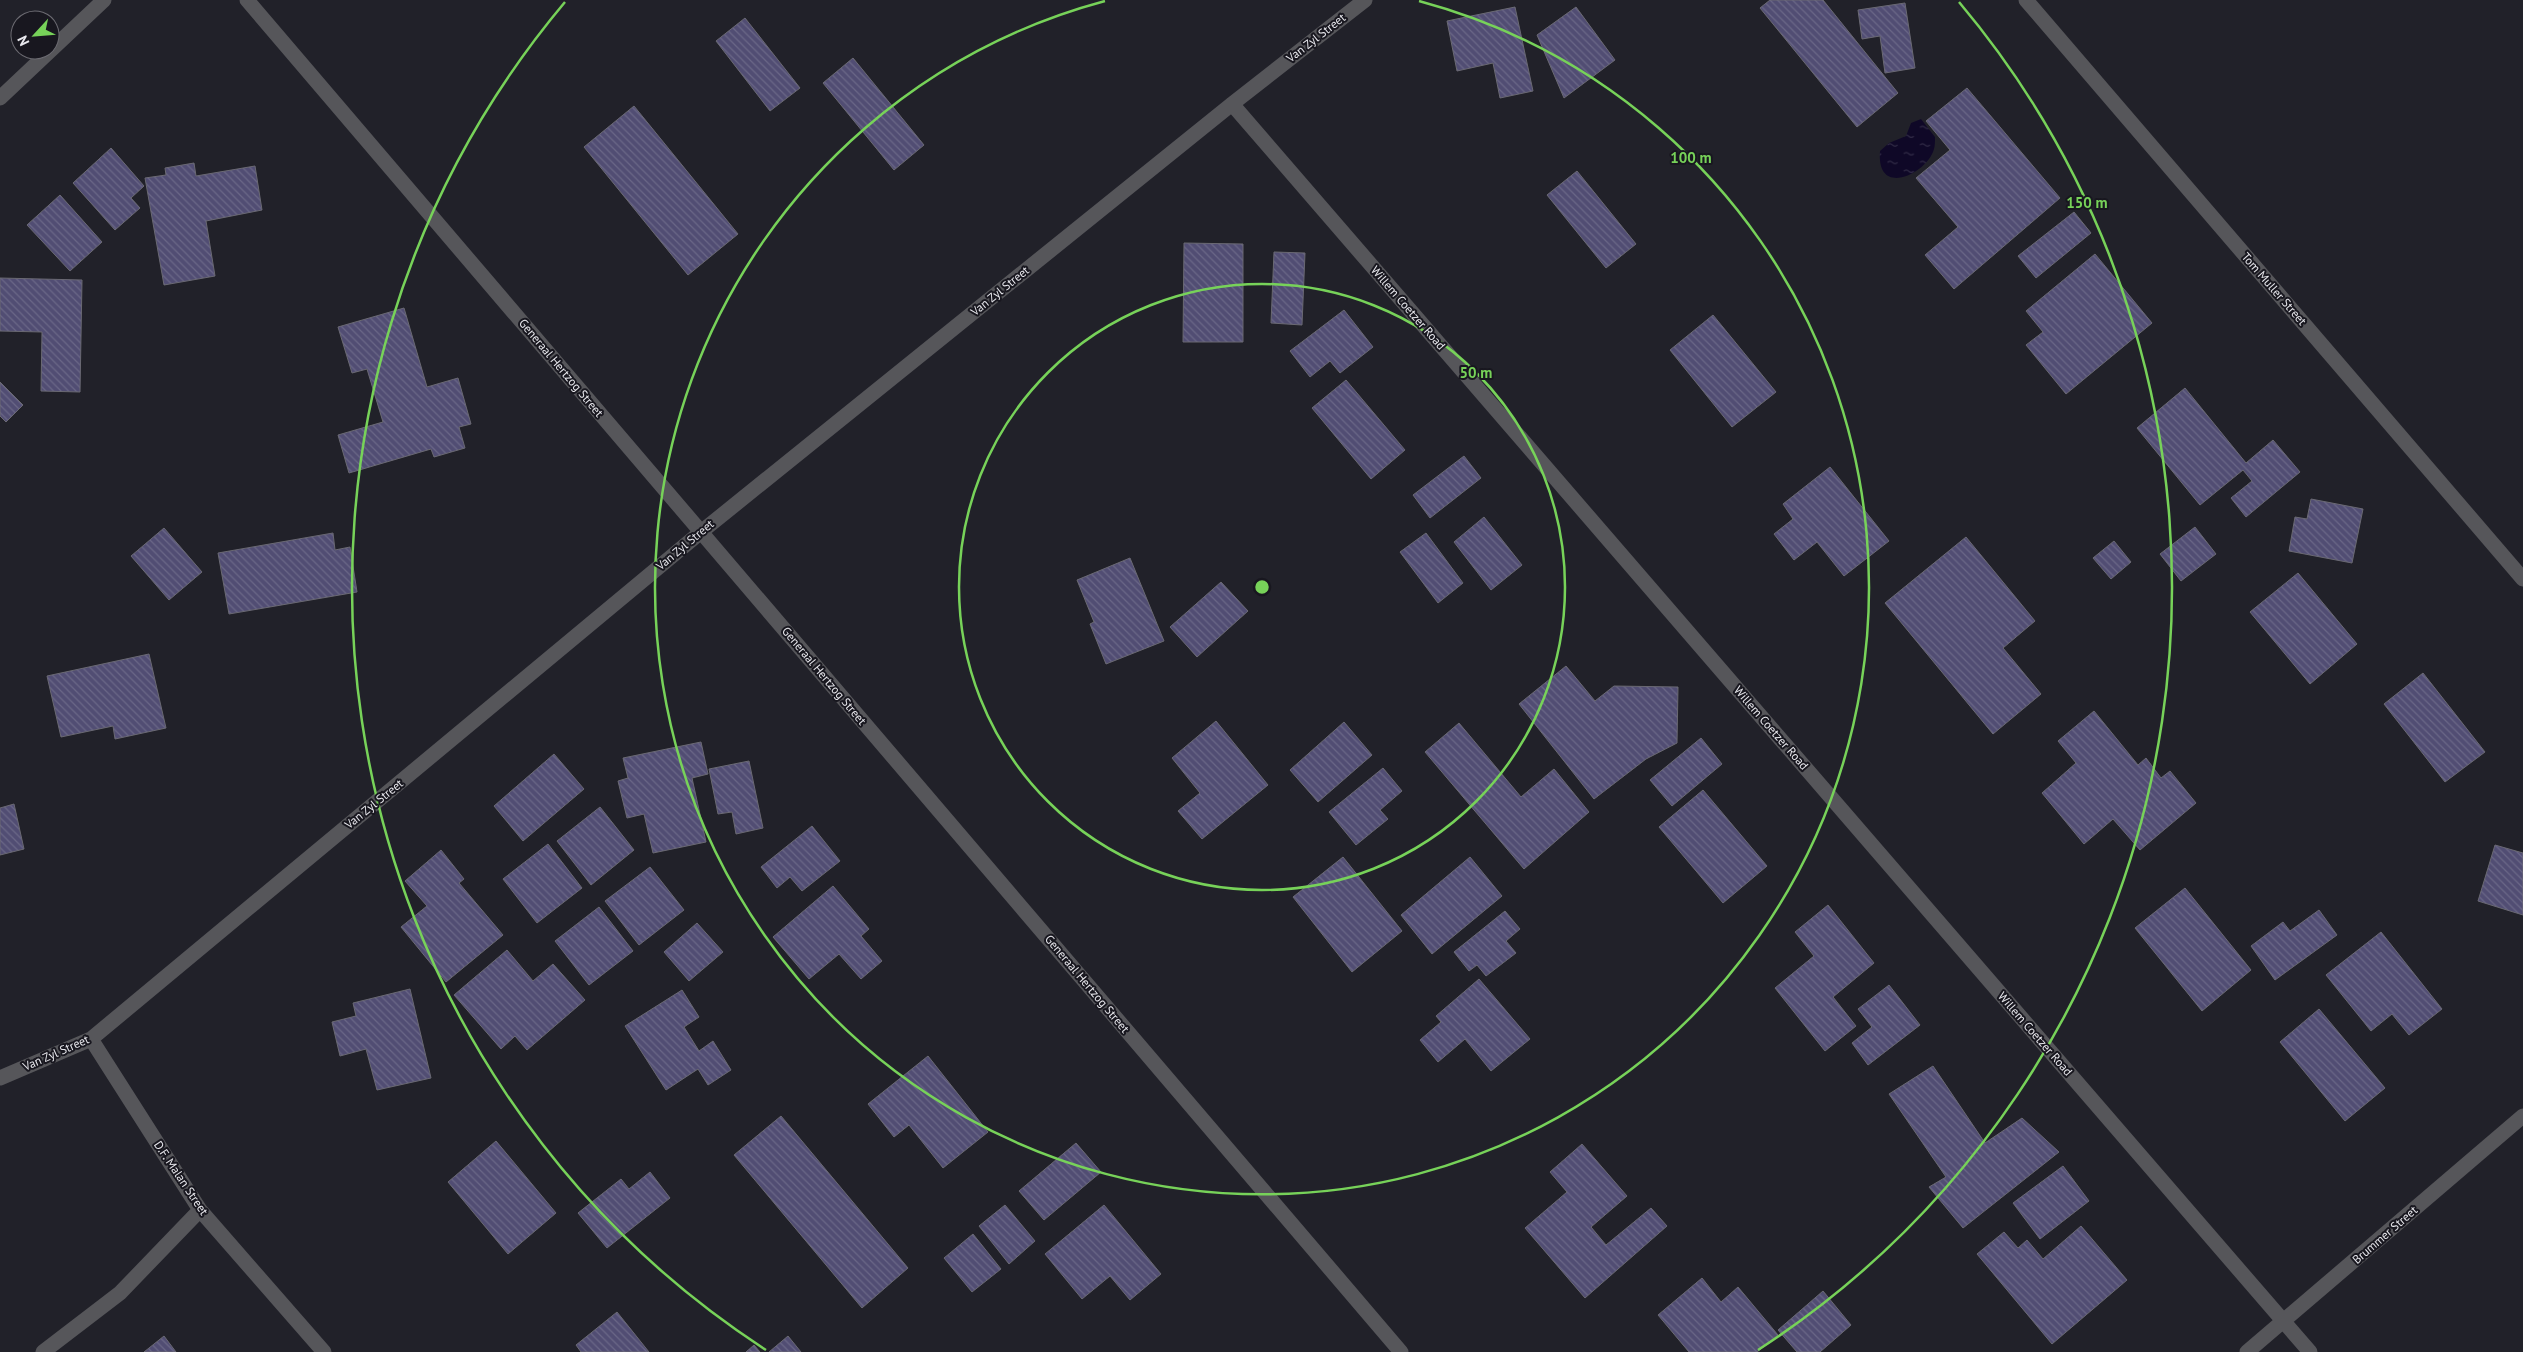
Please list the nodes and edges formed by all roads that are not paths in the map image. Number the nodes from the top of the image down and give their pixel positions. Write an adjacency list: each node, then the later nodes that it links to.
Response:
1 (104, 0): 5 (street)
2 (247, 0): 7 (street, Generaal Hertzog Street)
3 (1364, 0): 6 (street, Van Zyl Street)
4 (2026, 0): 8 (street, Tom Muller Street)
5 (0, 98)
6 (1232, 104): 7 (street, Van Zyl Street); 13 (street, Willem Coetzer Road)
7 (701, 532): 9 (street, Van Zyl Street); 16 (street, Generaal Hertzog Street)
8 (2523, 579)
9 (91, 1040): 10 (street, Van Zyl Street); 12 (street, D.F. Malan Street)
10 (0, 1078)
11 (2523, 1116): 13 (street, Brummer Street)
12 (200, 1210): 14 (street); 15 (street, D.F. Malan Street)
13 (2284, 1322): 17 (street, Brummer Street); 18 (street, Willem Coetzer Road)
14 (43, 1352)
15 (324, 1352)
16 (1401, 1352)
17 (2247, 1352)
18 (2310, 1352)

